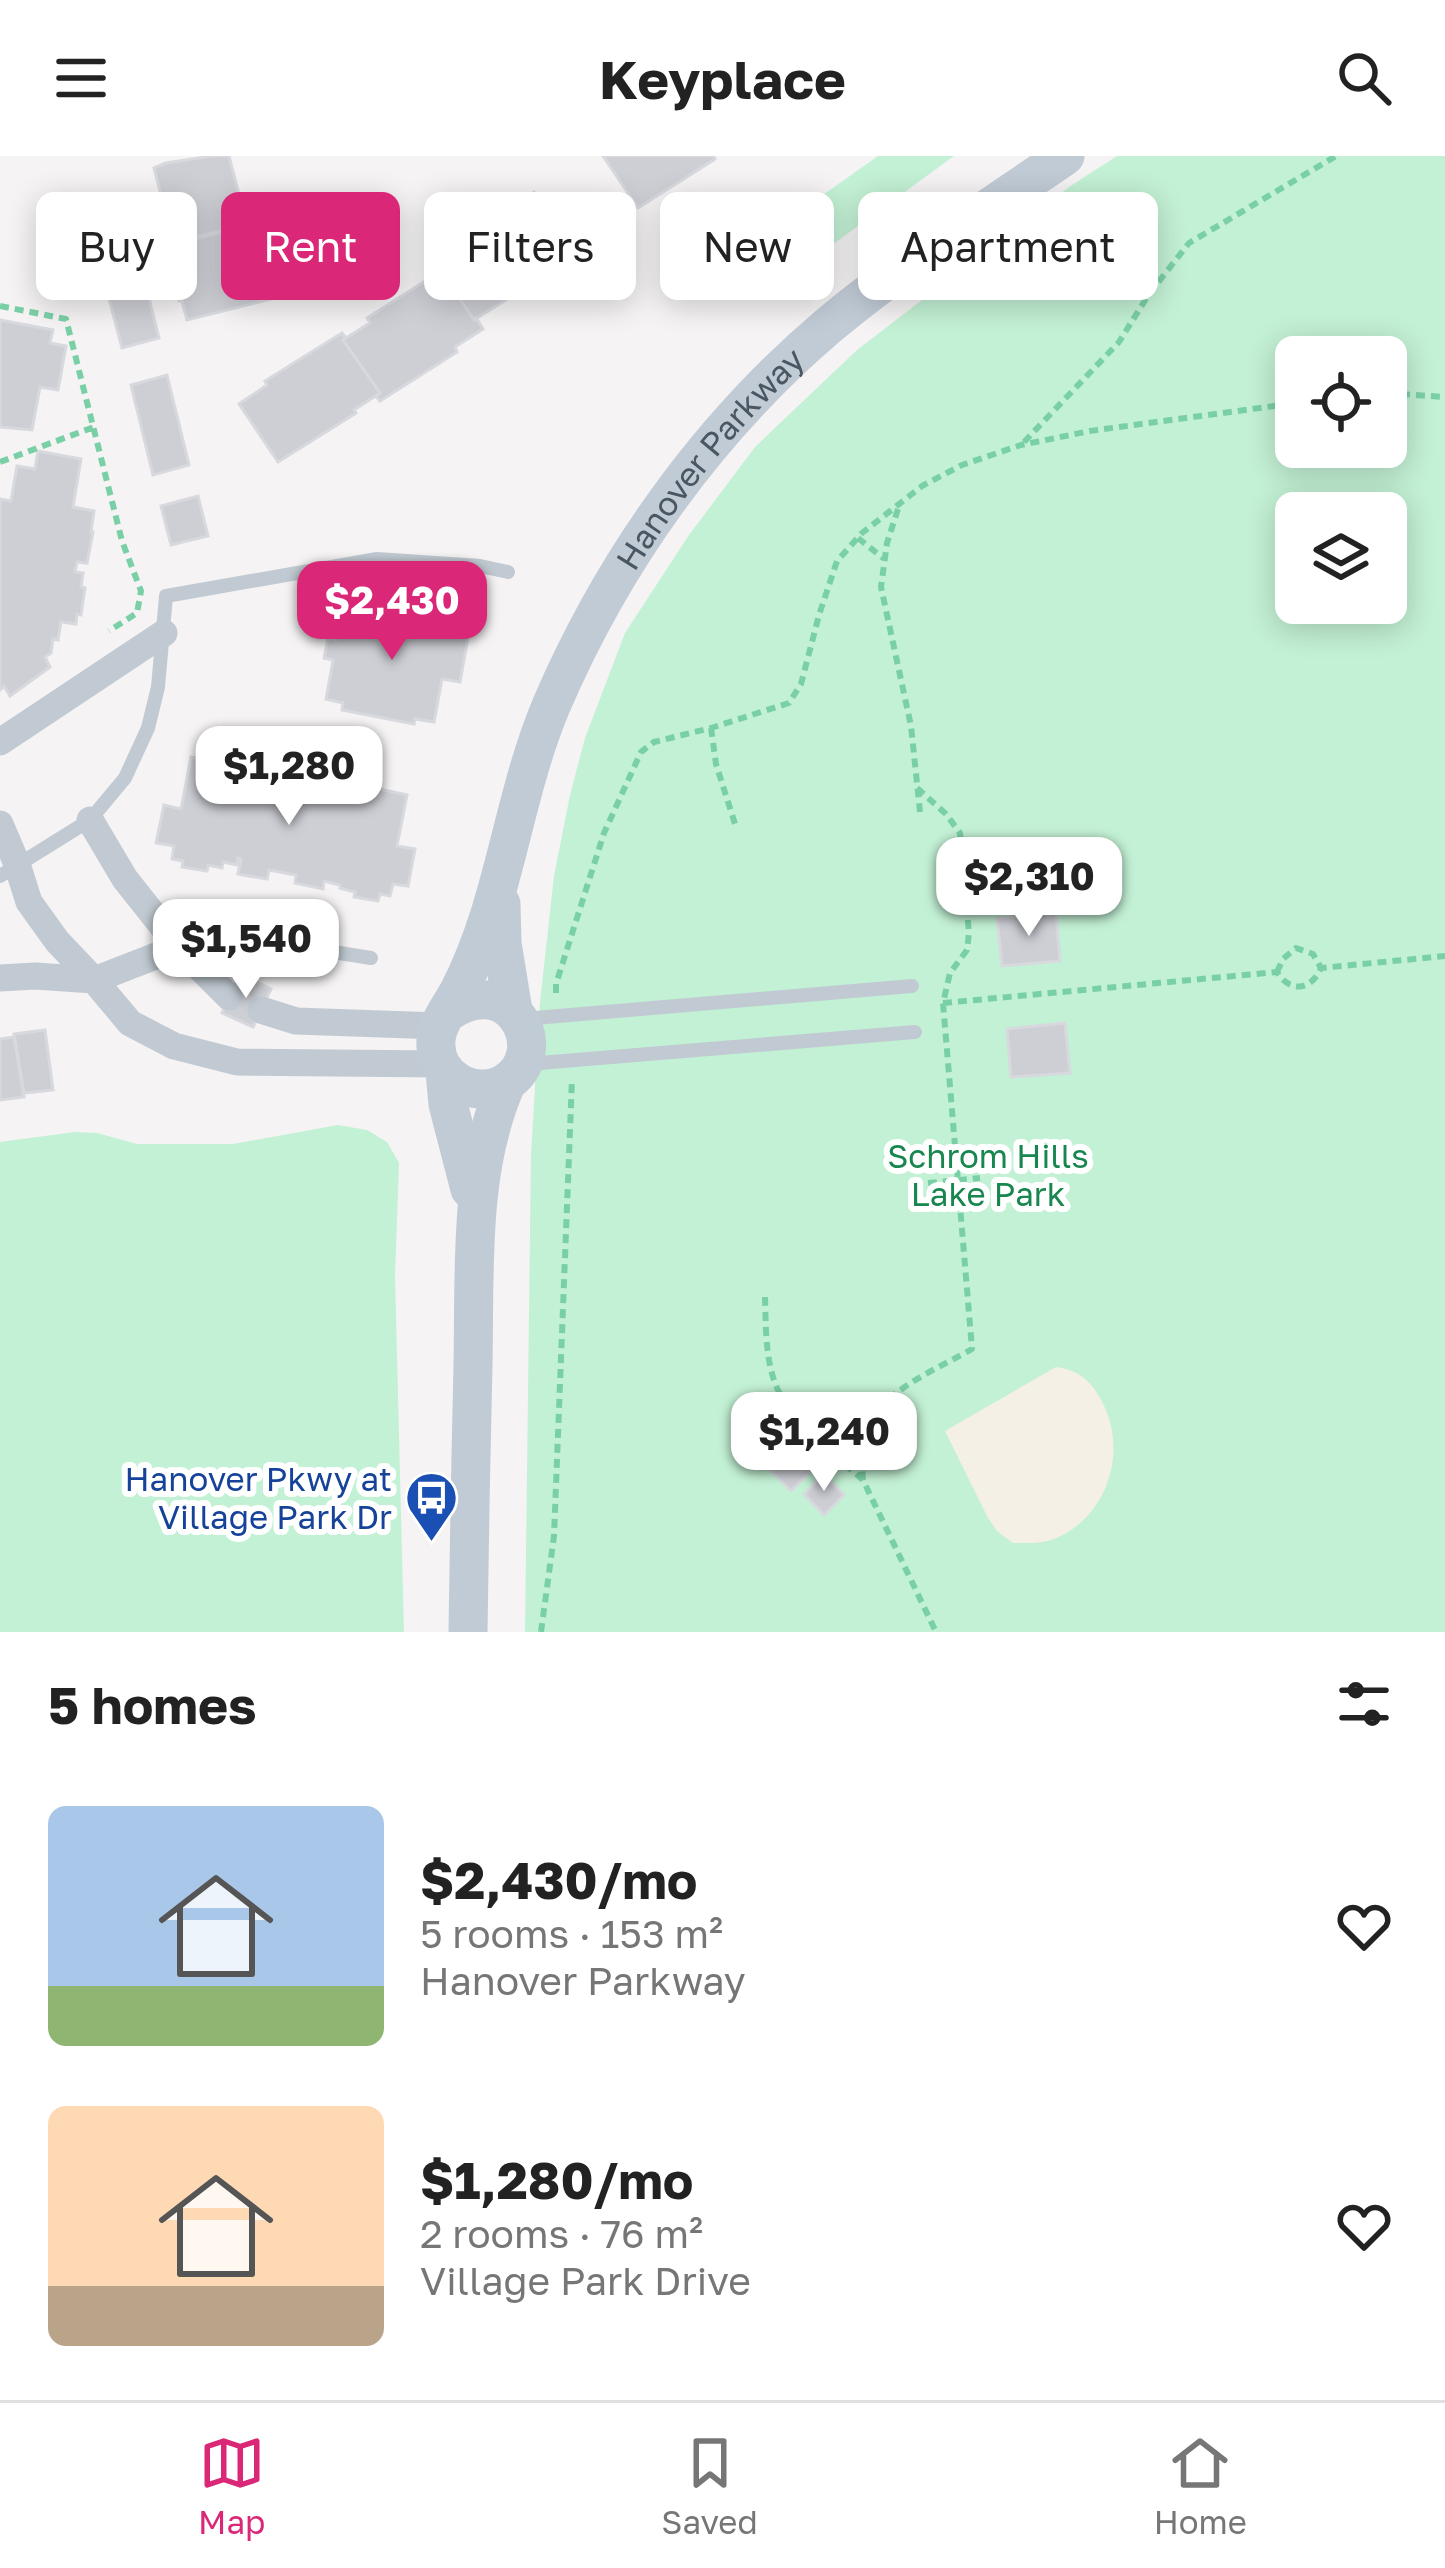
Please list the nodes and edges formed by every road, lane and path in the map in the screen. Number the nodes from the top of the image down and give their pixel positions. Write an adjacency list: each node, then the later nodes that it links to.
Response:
1 (1065, 156): 23 (street, Hanover Parkway)
2 (1336, 156): 8 (path)
3 (0, 306): 7 (path)
4 (1407, 394): 5 (path)
5 (1445, 397)
6 (1275, 406): 8 (path)
7 (94, 427): 9 (path); 15 (path)
8 (1021, 445): 10 (path)
9 (0, 462)
10 (899, 505): 11 (path); 12 (path)
11 (858, 538): 12 (path); 16 (path)
12 (885, 559): 18 (path)
13 (508, 572): 14 (lane)
14 (164, 633): 17 (street); 20 (lane)
15 (103, 636)
16 (711, 728): 22 (path); 33 (path)
17 (0, 742)
18 (917, 788): 19 (path); 35 (path)
19 (920, 812)
20 (90, 820): 24 (lane); 25 (street)
21 (0, 824): 24 (street)
22 (735, 824)
23 (502, 868): 37 (street, Hanover Parkway); 39 (street, Hanover Parkway)
24 (9, 870): 31 (street)
25 (179, 947): 27 (lane); 31 (street); 34 (street)
26 (1445, 956): 28 (path)
27 (370, 958)
28 (1321, 968): 29 (path); 29 (path)
29 (1277, 972): 35 (path)
30 (0, 978): 31 (street)
31 (94, 980): 39 (street)
32 (912, 986): 37 (lane)
33 (556, 995)
34 (229, 997)
35 (943, 1003): 43 (path)
36 (261, 1010): 39 (street)
37 (516, 1015): 39 (street); 40 (street)
38 (915, 1032): 40 (lane)
39 (443, 1044): 40 (street); 45 (street)
40 (514, 1073): 45 (street)
41 (572, 1077): 49 (path)
42 (980, 1178): 43 (path)
43 (958, 1180): 44 (path); 47 (path)
44 (928, 1183)
45 (476, 1230): 48 (street)
46 (765, 1297): 47 (path)
47 (862, 1480): 50 (path)
48 (468, 1632)
49 (541, 1632)
50 (936, 1632)

